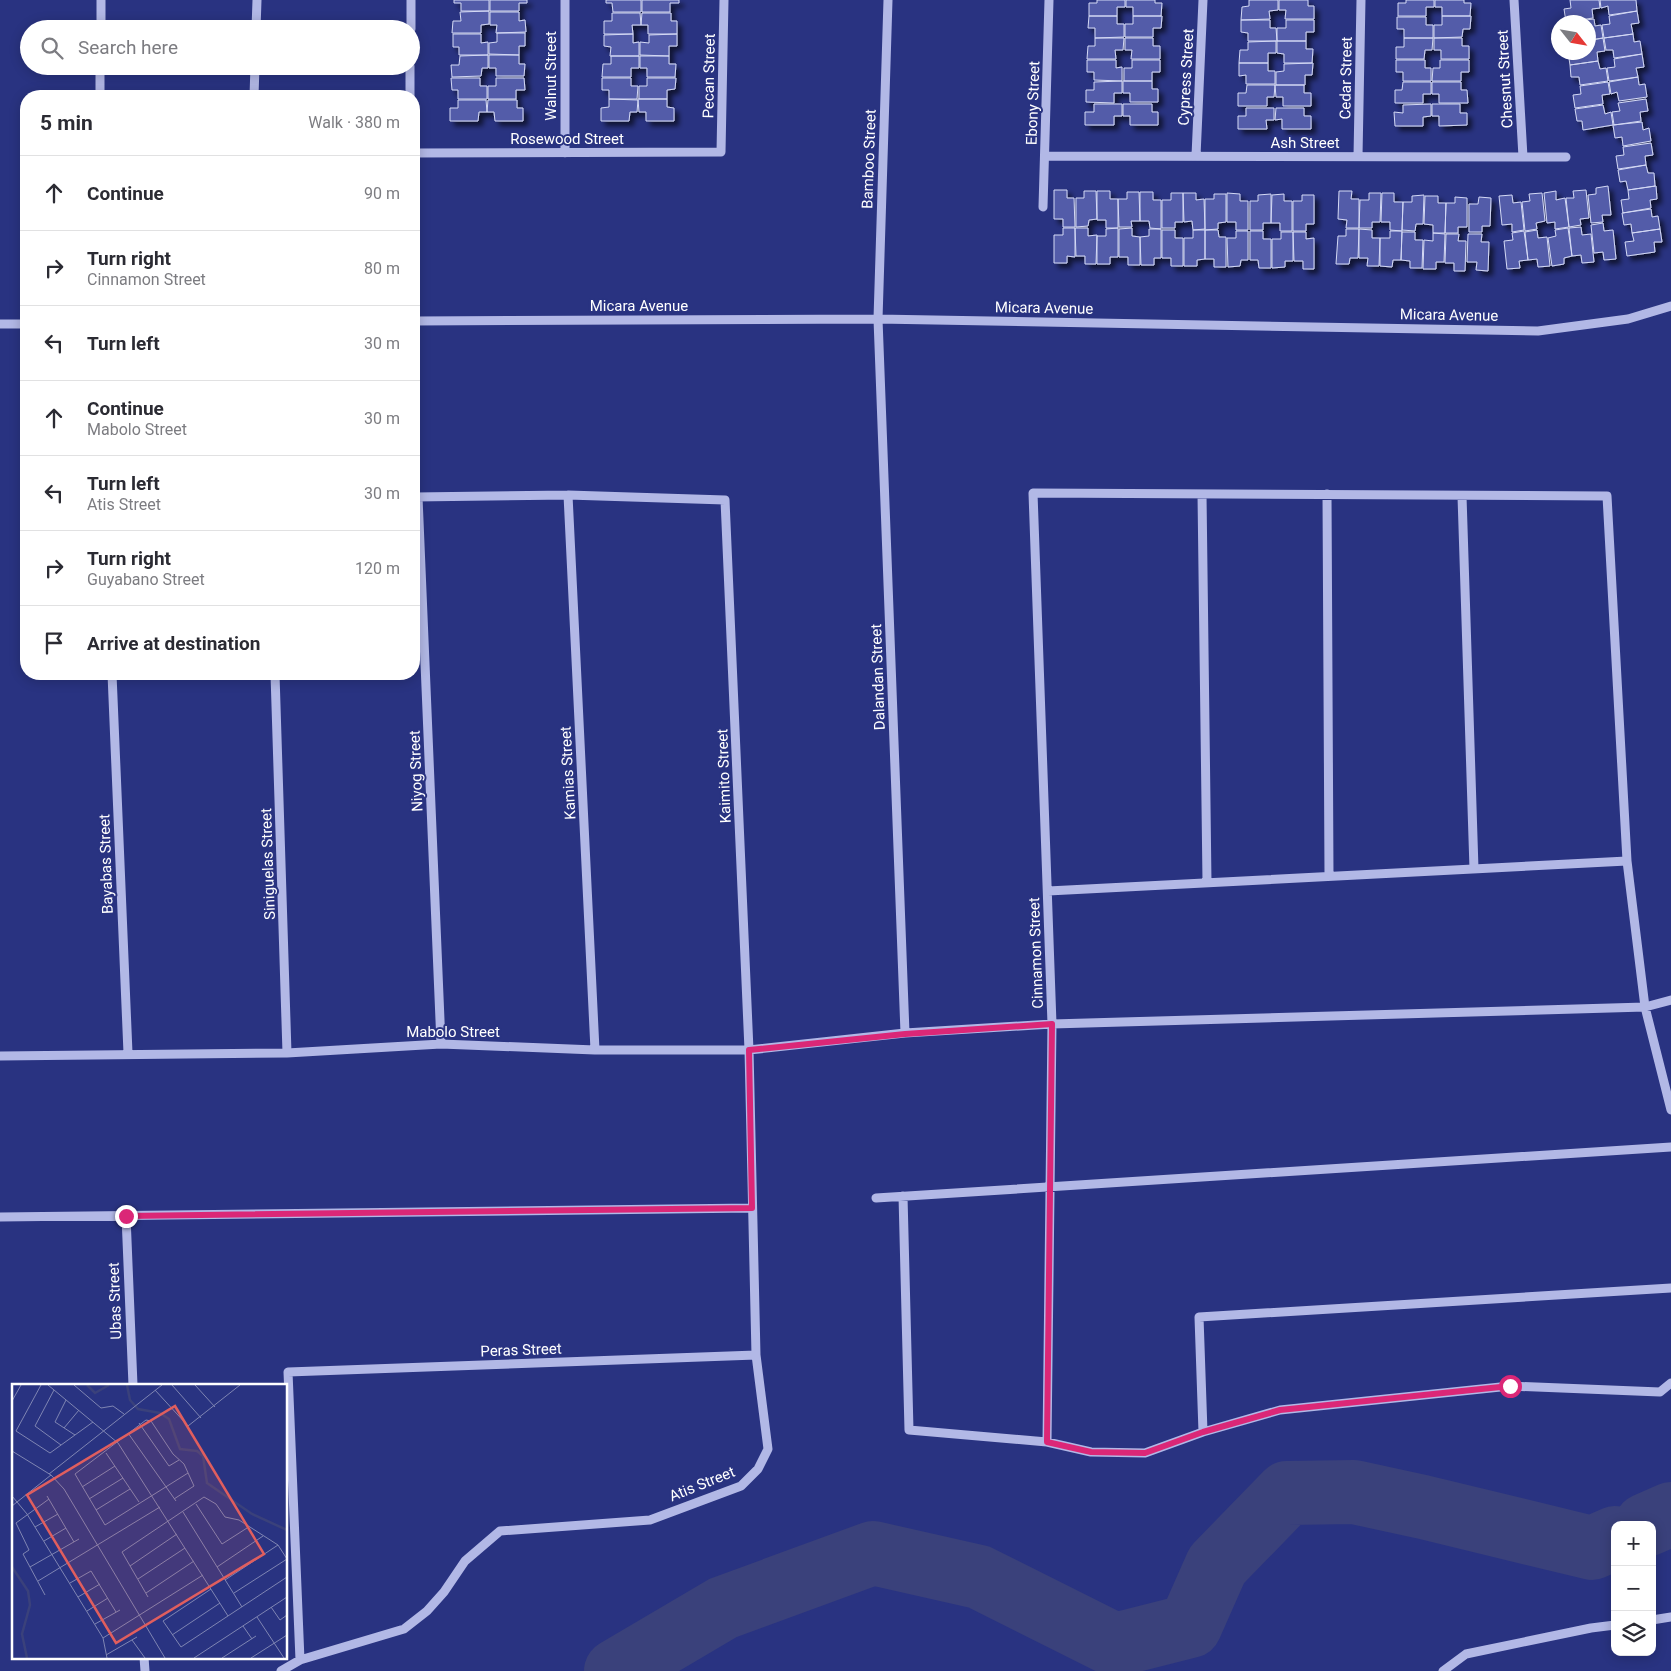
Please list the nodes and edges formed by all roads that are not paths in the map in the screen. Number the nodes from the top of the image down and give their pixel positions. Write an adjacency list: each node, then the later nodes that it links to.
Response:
1 (101, 0): 11 (street)
2 (257, 0): 12 (street)
3 (411, 0): 13 (street)
4 (565, 0): 22 (street, Walnut Street)
5 (724, 0): 20 (street, Pecan Street)
6 (888, 0): 30 (street, Bamboo Street)
7 (1049, 0): 23 (street, Ebony Street)
8 (1203, 0): 24 (street, Cypress Street)
9 (1361, 0): 25 (street, Cedar Street)
10 (1514, 0): 26 (street, Chesnut Street)
11 (101, 20)
12 (256, 20)
13 (411, 20)
14 (100, 75): 17 (street)
15 (255, 75): 18 (street)
16 (410, 75): 19 (street)
17 (100, 90)
18 (254, 90)
19 (410, 90)
20 (721, 152): 22 (street, Rosewood Street)
21 (420, 153): 22 (street, Rosewood Street)
22 (565, 153)
23 (1045, 156): 24 (street, Ash Street); 28 (street, Ebony Street)
24 (1196, 156): 25 (street, Ash Street)
25 (1358, 156): 26 (street, Ash Street)
26 (1523, 157): 27 (street, Ash Street)
27 (1566, 157)
28 (1043, 208)
29 (1671, 306): 30 (street, Micara Avenue)
30 (878, 319): 31 (street, Micara Avenue); 50 (street, Dalandan Street)
31 (420, 321)
32 (0, 324): 33 (street)
33 (20, 324)
34 (1202, 494): 35 (street); 45 (street); 46 (street, Cinnamon Street)
35 (1327, 494): 37 (street); 44 (street)
36 (568, 495): 38 (street); 52 (street, Kamias Street); 53 (street, Kaimito Street)
37 (1462, 496): 42 (street); 43 (street)
38 (420, 497)
39 (420, 585): 51 (street, Niyog Street)
40 (112, 680): 54 (street, Bayabas Street)
41 (275, 680): 55 (street, Siniguelas Street)
42 (1626, 861): 43 (street); 48 (street)
43 (1474, 869): 44 (street)
44 (1329, 876): 45 (street)
45 (1207, 882): 46 (street)
46 (1048, 891): 49 (street, Cinnamon Street)
47 (1671, 1000): 48 (street, Mabolo Street)
48 (1644, 1007): 49 (street, Mabolo Street); 57 (street)
49 (1052, 1024): 50 (street, Mabolo Street); 59 (street, Cinnamon Street)
50 (905, 1034): 53 (street, Mabolo Street)
51 (441, 1044): 52 (street, Mabolo Street); 55 (street, Mabolo Street)
52 (595, 1050): 53 (street, Mabolo Street)
53 (749, 1050): 62 (street, Atis Street)
54 (128, 1053): 55 (street, Mabolo Street); 56 (street, Mabolo Street)
55 (288, 1053)
56 (0, 1056)
57 (1671, 1110)
58 (1671, 1147): 59 (street)
59 (1050, 1187): 60 (street); 70 (street, Cinnamon Street)
60 (903, 1196): 61 (street); 70 (street)
61 (876, 1198)
62 (752, 1208): 63 (street); 66 (street, Atis Street)
63 (126, 1216): 64 (street); 68 (street, Ubas Street)
64 (0, 1217)
65 (1671, 1288): 69 (street)
66 (756, 1355): 75 (street, Atis Street); 75 (street, Peras Street)
67 (1671, 1382): 69 (street)
68 (133, 1384)
69 (1203, 1432): 70 (street)
70 (1047, 1442)
71 (1671, 1617): 72 (street)
72 (1656, 1619)
73 (1611, 1626): 78 (street)
74 (144, 1658): 76 (street)
75 (300, 1660): 77 (street, Atis Street)
76 (144, 1671)
77 (281, 1671)
78 (1443, 1671)

